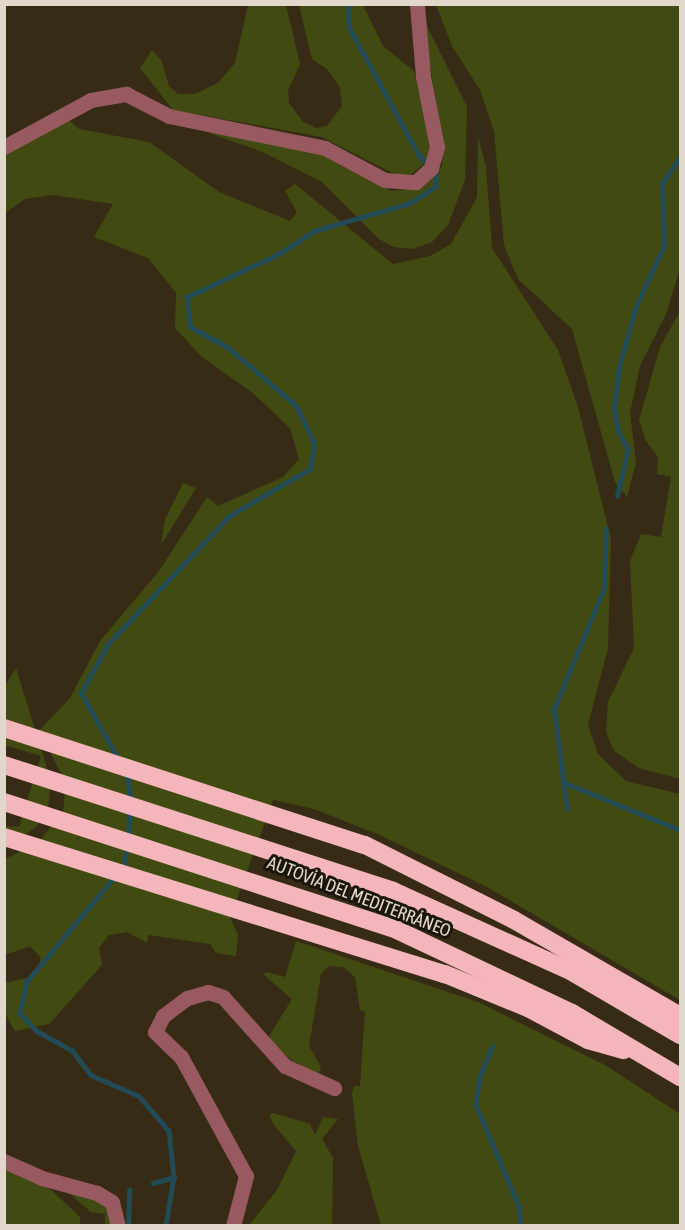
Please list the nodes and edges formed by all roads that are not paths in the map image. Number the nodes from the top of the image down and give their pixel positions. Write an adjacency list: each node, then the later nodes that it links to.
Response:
1 (417, 4): 2 (street)
2 (4, 147)
3 (10, 729): 7 (highway)
4 (4, 765): 8 (highway, AUTOVÍA DEL MEDITERRÁNEO)
5 (4, 802): 9 (highway, AUTOVÍA DEL MEDITERRÁNEO)
6 (4, 837): 9 (highway)
7 (681, 1016)
8 (681, 1035)
9 (652, 1058): 10 (highway, AUTOVÍA DEL MEDITERRÁNEO)
10 (681, 1077)
11 (334, 1088): 14 (street)
12 (4, 1161): 13 (street)
13 (118, 1226)
14 (233, 1226)

